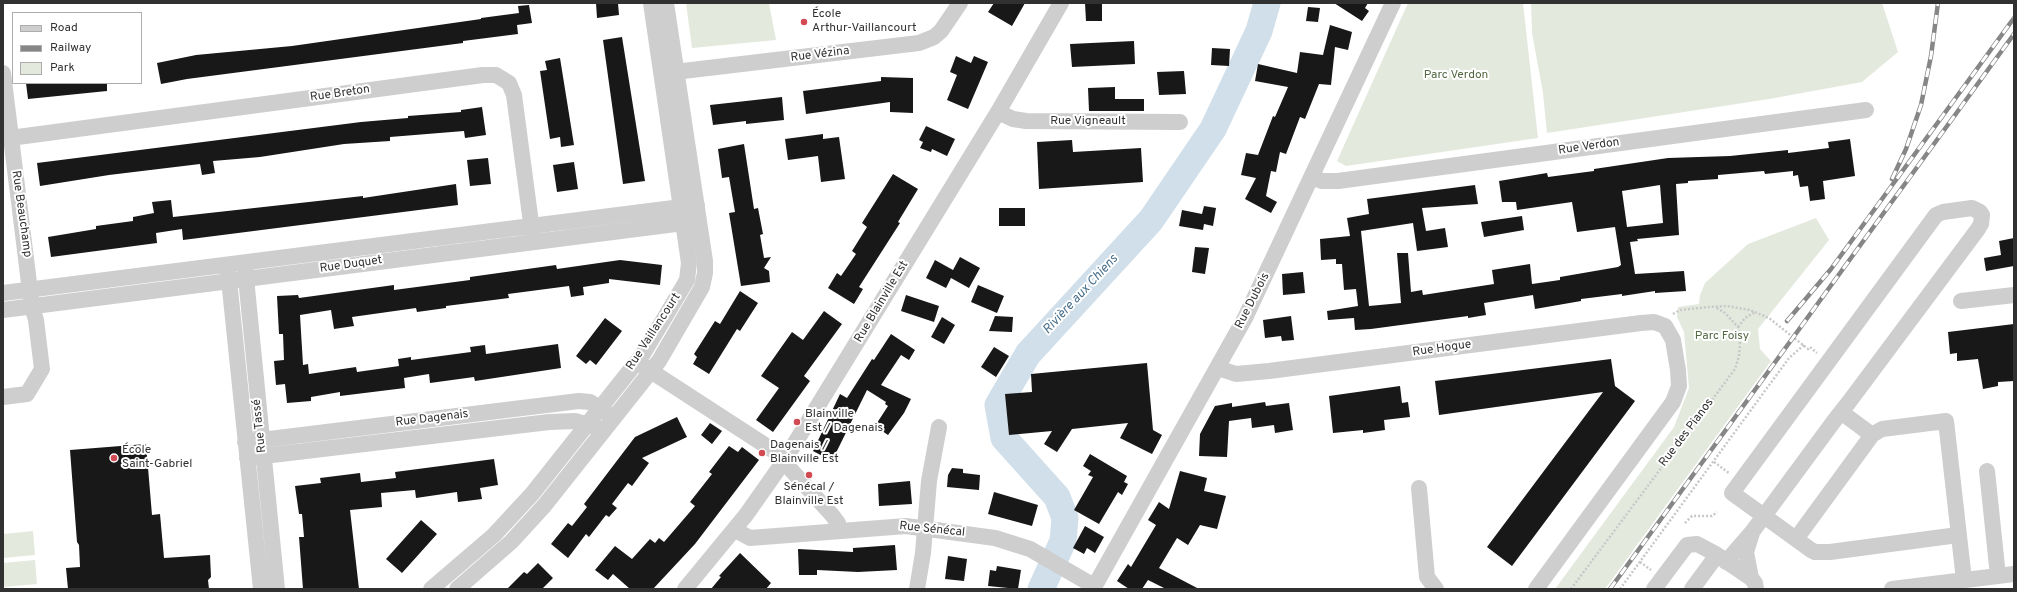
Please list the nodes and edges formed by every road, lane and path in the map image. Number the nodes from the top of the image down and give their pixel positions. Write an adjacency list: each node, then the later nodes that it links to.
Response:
1 (651, 3): 6 (street, Rue Vaillancourt)
2 (666, 3): 6 (street, Rue Vaillancourt)
3 (960, 3): 6 (street, Rue Vézina)
4 (1061, 3): 9 (street, Rue Blainville Est)
5 (1393, 3): 12 (street, Rue Dubois)
6 (669, 73): 13 (street, Rue Vaillancourt); 14 (street, Rue Vaillancourt)
7 (3, 74): 11 (street, Rue Beauchamp)
8 (1866, 110): 12 (street, Rue Verdon)
9 (998, 112): 10 (street, Rue Vigneault); 48 (street, Rue Blainville Est)
10 (1180, 122)
11 (10, 138): 16 (street, Rue Breton); 21 (street, Rue Beauchamp)
12 (1312, 177): 34 (street, Rue Dubois)
13 (697, 205): 14 (street, Rue Duquet); 15 (street, Rue Vaillancourt)
14 (682, 215): 15 (street, Rue Duquet); 16 (street, Rue Duquet); 33 (street, Rue Vaillancourt)
15 (699, 221): 35 (street, Rue Vaillancourt)
16 (532, 234): 17 (street, Rue Duquet); 19 (street, Rue Duquet)
17 (245, 263): 18 (street, Rue Duquet); 19 (street, Rue Tassé)
18 (227, 265): 20 (street, Rue Tassé); 21 (street, Rue Duquet)
19 (246, 279): 20 (street, Rue Duquet); 44 (street, Rue Tassé)
20 (229, 281): 25 (street, Rue Duquet); 45 (street, Rue Tassé)
21 (31, 289): 22 (street, Rue Duquet); 25 (street, Rue Beauchamp)
22 (3, 292)
23 (2014, 294): 24 (street)
24 (1961, 301)
25 (32, 307): 27 (street, Rue Duquet); 36 (street, Rue Beauchamp)
26 (1715, 307): 28 (path); 29 (path); 30 (path)
27 (3, 310)
28 (1755, 312): 30 (path); 31 (path)
29 (1674, 313)
30 (1738, 327): 80 (path, Rue des Pianos)
31 (1804, 345): 32 (path); 49 (path)
32 (1822, 356)
33 (636, 362): 35 (street); 37 (street, Rue Vaillancourt)
34 (1218, 368): 71 (street, Rue Dubois); 79 (street, Rue Hogue)
35 (650, 372): 39 (street, Rue Vaillancourt); 48 (street)
36 (3, 397)
37 (600, 408): 39 (street, Rue Dagenais); 40 (street, Rue Vaillancourt); 44 (street, Rue Dagenais)
38 (1842, 412): 43 (street); 54 (street); 54 (street)
39 (614, 419): 42 (street, Rue Vaillancourt)
40 (588, 423): 42 (street, Rue Dagenais); 46 (street, Rue Dagenais); 74 (street, Rue Vaillancourt)
41 (939, 427): 56 (street)
42 (603, 432): 75 (street, Rue Vaillancourt)
43 (1872, 435): 60 (street); 61 (street)
44 (262, 440): 45 (street, Rue Dagenais); 46 (street, Rue Tassé)
45 (245, 442): 47 (street, Rue Tassé)
46 (263, 457): 47 (street, Rue Dagenais); 73 (street, Rue Tassé)
47 (247, 458): 72 (street, Rue Tassé)
48 (784, 461): 57 (street, Rue Blainville Est); 58 (street)
49 (1714, 462): 50 (path); 63 (path)
50 (1723, 468)
51 (1987, 471): 66 (street)
52 (1419, 488): 78 (street)
53 (1717, 512): 55 (path)
54 (1764, 516): 59 (street); 61 (street)
55 (1685, 523)
56 (924, 527): 58 (street, Rue Sénécal); 71 (street, Rue Sénécal); 77 (street)
57 (735, 530): 58 (street, Rue Sénécal); 76 (street, Rue Blainville Est)
58 (838, 531)
59 (1752, 532): 62 (street); 69 (street)
60 (1958, 535): 61 (street); 67 (street)
61 (1796, 539)
62 (1722, 558): 69 (street); 82 (street); 83 (street)
63 (1640, 562): 64 (path); 81 (path)
64 (1650, 570)
65 (2014, 574): 66 (street)
66 (1998, 576): 68 (street)
67 (1964, 580): 68 (street); 70 (street)
68 (1982, 583)
69 (1754, 584)
70 (1925, 587): 84 (street)
71 (1094, 588)
72 (261, 589)
73 (277, 589)
74 (431, 589)
75 (457, 589)
76 (685, 589)
77 (917, 589)
78 (1436, 589)
79 (1536, 589)
80 (1571, 589)
81 (1620, 589)
82 (1654, 589)
83 (1692, 589)
84 (1892, 589)

